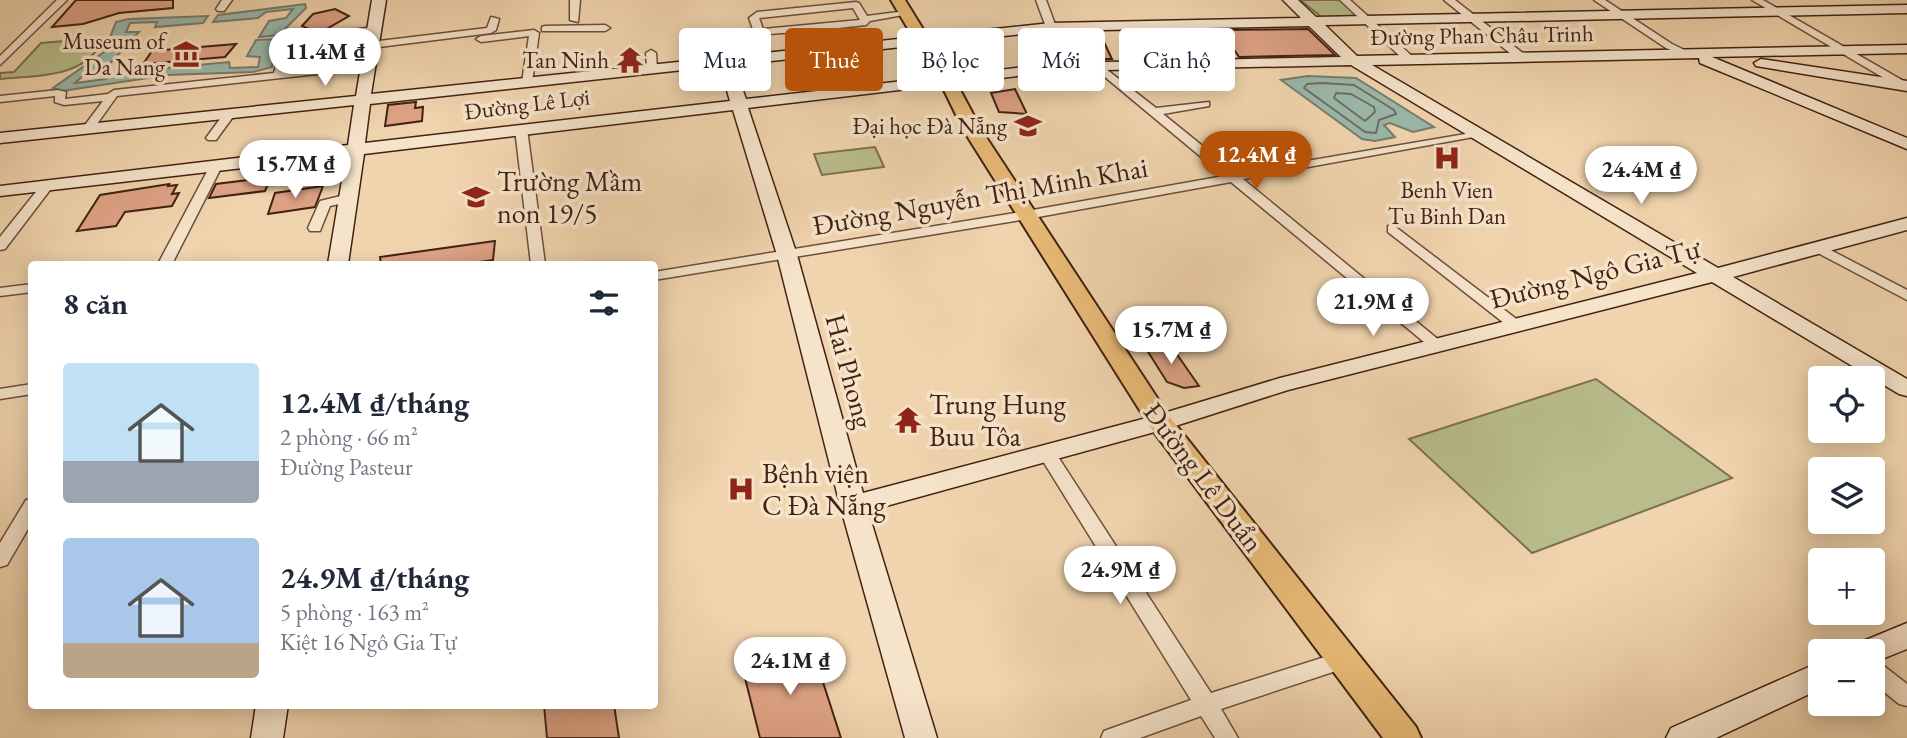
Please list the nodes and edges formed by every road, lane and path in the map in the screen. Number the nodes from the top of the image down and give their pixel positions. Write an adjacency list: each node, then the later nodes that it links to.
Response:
1 (62, 0): 35 (street)
2 (381, 0): 28 (street)
3 (575, 0): 18 (street)
4 (888, 0): 11 (main road, Đường Lê Duẩn)
5 (1041, 0): 21 (street)
6 (1290, 0): 20 (street)
7 (1346, 0): 19 (street)
8 (1449, 0): 15 (street)
9 (1599, 0): 14 (street)
10 (1757, 0): 13 (street)
11 (898, 8): 17 (street); 25 (main road, Đường Lê Duẩn)
12 (1907, 9): 13 (street)
13 (1779, 13): 14 (street); 31 (street)
14 (1620, 14): 15 (street); 33 (street)
15 (1472, 18): 19 (street); 34 (street)
16 (494, 19): 28 (street)
17 (864, 19): 23 (street); 24 (street)
18 (575, 20)
19 (1368, 20): 20 (street); 38 (street)
20 (1312, 22): 21 (street); 37 (street)
21 (1051, 27): 27 (street)
22 (605, 28): 26 (street)
23 (758, 28)
24 (813, 28)
25 (911, 28)
26 (545, 29)
27 (1004, 32)
28 (373, 37): 40 (street); 44 (street)
29 (471, 40): 45 (street)
30 (1907, 49): 31 (street)
31 (1843, 50): 36 (street); 47 (street)
32 (651, 52): 42 (street)
33 (1688, 54): 34 (street, Đường Phan Châu Trinh); 36 (street, Đường Phan Châu Trinh); 62 (street)
34 (1520, 56): 38 (street, Đường Phan Châu Trinh)
35 (3, 57)
36 (1744, 57): 47 (street)
37 (1353, 60): 38 (street, Đường Phan Châu Trinh); 39 (street, Đường Phan Châu Trinh); 59 (street)
38 (1409, 60)
39 (1105, 65)
40 (367, 66): 44 (street); 52 (street)
41 (679, 66): 42 (street)
42 (652, 69): 45 (street)
43 (1105, 72): 55 (street)
44 (279, 76): 50 (street)
45 (527, 82): 52 (street)
46 (897, 85): 54 (street, Đường Lê Lợi)
47 (1905, 85)
48 (735, 91): 54 (street, Hai Phong)
49 (949, 91): 69 (main road, Đường Lê Duẩn)
50 (110, 97): 51 (street); 57 (street)
51 (0, 99)
52 (361, 100): 56 (street); 63 (street)
53 (1205, 103): 55 (street)
54 (739, 104): 58 (street, Đường Lê Lợi); 75 (street, Hai Phong)
55 (1153, 112): 65 (street)
56 (229, 114): 57 (street); 61 (street)
57 (88, 129): 60 (street)
58 (521, 130): 63 (street, Đường Lê Lợi); 78 (street)
59 (1479, 133): 65 (street, Đường Nguyễn Thị Minh Khai); 79 (street)
60 (0, 138)
61 (212, 138)
62 (1907, 144)
63 (358, 149): 64 (street, Đường Lê Lợi); 68 (street)
64 (216, 166): 66 (street, Đường Lê Lợi); 76 (street)
65 (1234, 178): 69 (street, Đường Nguyễn Thị Minh Khai); 85 (street)
66 (47, 186): 67 (street, Đường Lê Lợi); 73 (street)
67 (0, 191)
68 (349, 198): 71 (street); 77 (street)
69 (1027, 215): 75 (street, Đường Nguyễn Thị Minh Khai); 89 (main road, Đường Lê Duẩn)
70 (1907, 225): 74 (street, Đường Ngô Gia Tự)
71 (315, 228)
72 (1393, 229): 84 (street)
73 (0, 246)
74 (1821, 249): 79 (street, Đường Ngô Gia Tự); 83 (street)
75 (787, 255): 80 (street, Đường Nguyễn Thị Minh Khai); 91 (street, Hai Phong)
76 (167, 261)
77 (338, 261)
78 (538, 261)
79 (1716, 274): 84 (street, Đường Ngô Gia Tự); 87 (street)
80 (658, 275)
81 (28, 288): 82 (street)
82 (0, 292)
83 (1907, 296)
84 (1514, 324): 85 (street, Đường Ngô Gia Tự)
85 (1435, 344): 89 (street, Đường Ngô Gia Tự)
86 (28, 389): 88 (street)
87 (1907, 389)
88 (0, 394)
89 (1160, 422): 90 (street, Đường Ngô Gia Tự); 96 (main road, Đường Lê Duẩn)
90 (1047, 453): 91 (street, Đường Ngô Gia Tự); 100 (street)
91 (853, 505): 103 (street, Hai Phong)
92 (28, 512): 93 (street)
93 (0, 560)
94 (1907, 635): 95 (street)
95 (1885, 645)
96 (1344, 660): 100 (street); 106 (main road, Đường Lê Duẩn)
97 (1885, 679): 99 (street)
98 (1808, 680): 107 (street)
99 (1907, 697)
100 (1206, 704): 104 (street); 105 (street)
101 (271, 709): 102 (street)
102 (267, 738)
103 (921, 738)
104 (1112, 738)
105 (1227, 738)
106 (1404, 738)
107 (1682, 738)

